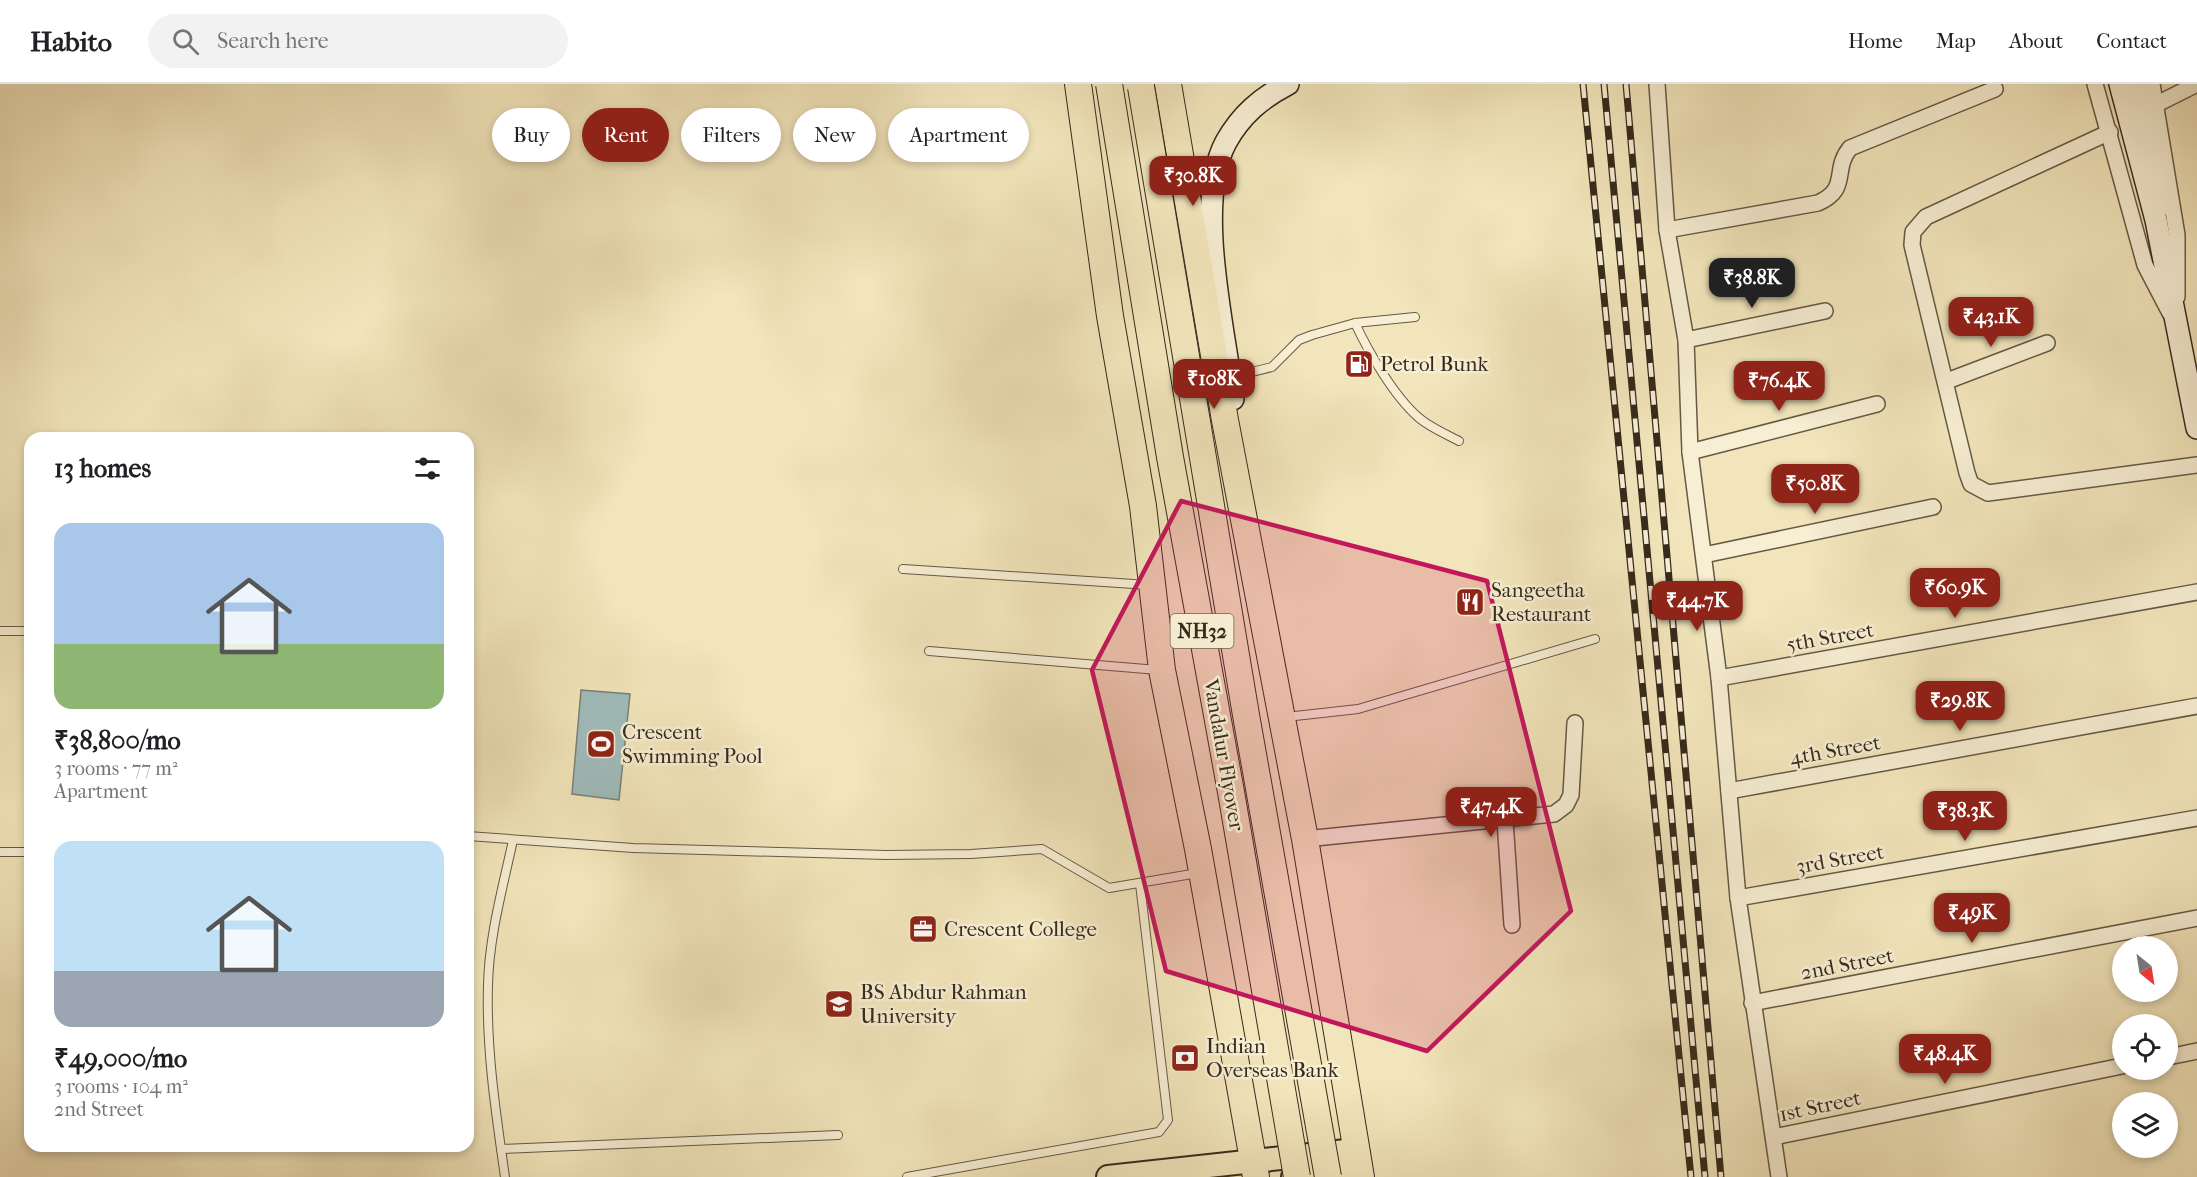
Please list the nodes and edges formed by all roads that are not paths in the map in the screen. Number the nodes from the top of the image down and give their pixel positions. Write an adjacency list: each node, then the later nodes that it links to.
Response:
1 (1078, 84): 34 (highway)
2 (1109, 84): 70 (highway, Vandalur Flyover / NH32, bridge)
3 (1168, 84): 30 (highway)
4 (1288, 84): 23 (street)
5 (1657, 84): 16 (street)
6 (2095, 84): 14 (street)
7 (2120, 84): 15 (street)
8 (2138, 84): 15 (street)
9 (2152, 84): 13 (street)
10 (2197, 84): 13 (street)
11 (1141, 85): 71 (highway, Vandalur Flyover / NH32, bridge)
12 (1995, 89): 16 (street)
13 (2157, 104): 20 (street)
14 (2110, 132): 20 (street); 24 (street)
15 (2155, 215): 20 (street)
16 (1666, 230): 21 (street)
17 (1825, 311): 21 (street)
18 (1415, 317): 19 (lane)
19 (1355, 324): 23 (lane); 27 (lane)
20 (2176, 324): 26 (street)
21 (1686, 340): 28 (street)
22 (2047, 343): 24 (street)
23 (1230, 377): 30 (street)
24 (1947, 381): 29 (street)
25 (1877, 404): 28 (street)
26 (2197, 428)
27 (1459, 441)
28 (1690, 452): 32 (street)
29 (2197, 465)
30 (1235, 472): 43 (highway)
31 (1934, 507): 32 (street)
32 (1704, 555): 41 (street)
33 (903, 569): 34 (lane)
34 (1150, 585): 40 (highway)
35 (2197, 592): 41 (street, 5th Street)
36 (24, 631): 37 (lane)
37 (0, 632)
38 (1595, 639): 43 (lane)
39 (928, 651): 40 (lane)
40 (1162, 670): 53 (highway)
41 (1719, 678): 45 (street)
42 (2197, 706): 45 (street, 4th Street)
43 (1283, 717): 49 (highway)
44 (1575, 723): 47 (street)
45 (1729, 791): 55 (street)
46 (2197, 818): 55 (street, 3rd Street)
47 (1505, 820): 49 (street); 57 (street)
48 (474, 837): 50 (lane)
49 (1305, 839): 65 (highway)
50 (513, 840): 54 (lane); 64 (lane)
51 (0, 852): 52 (lane)
52 (24, 852)
53 (1202, 872): 54 (lane); 66 (highway)
54 (1140, 884): 68 (lane)
55 (1738, 898): 58 (street)
56 (2197, 918): 58 (street, 2nd Street)
57 (1512, 925)
58 (1752, 1003): 63 (street)
59 (2197, 1051): 60 (street)
60 (2178, 1055)
61 (2112, 1068): 63 (street, 1st Street)
62 (838, 1135): 64 (lane)
63 (1774, 1137): 72 (street)
64 (501, 1149): 67 (lane)
65 (1358, 1165): 66 (main road); 70 (main road)
66 (1255, 1168): 69 (main road)
67 (505, 1177)
68 (907, 1177)
69 (1108, 1177)
70 (1295, 1177)
71 (1328, 1177)
72 (1779, 1177)

